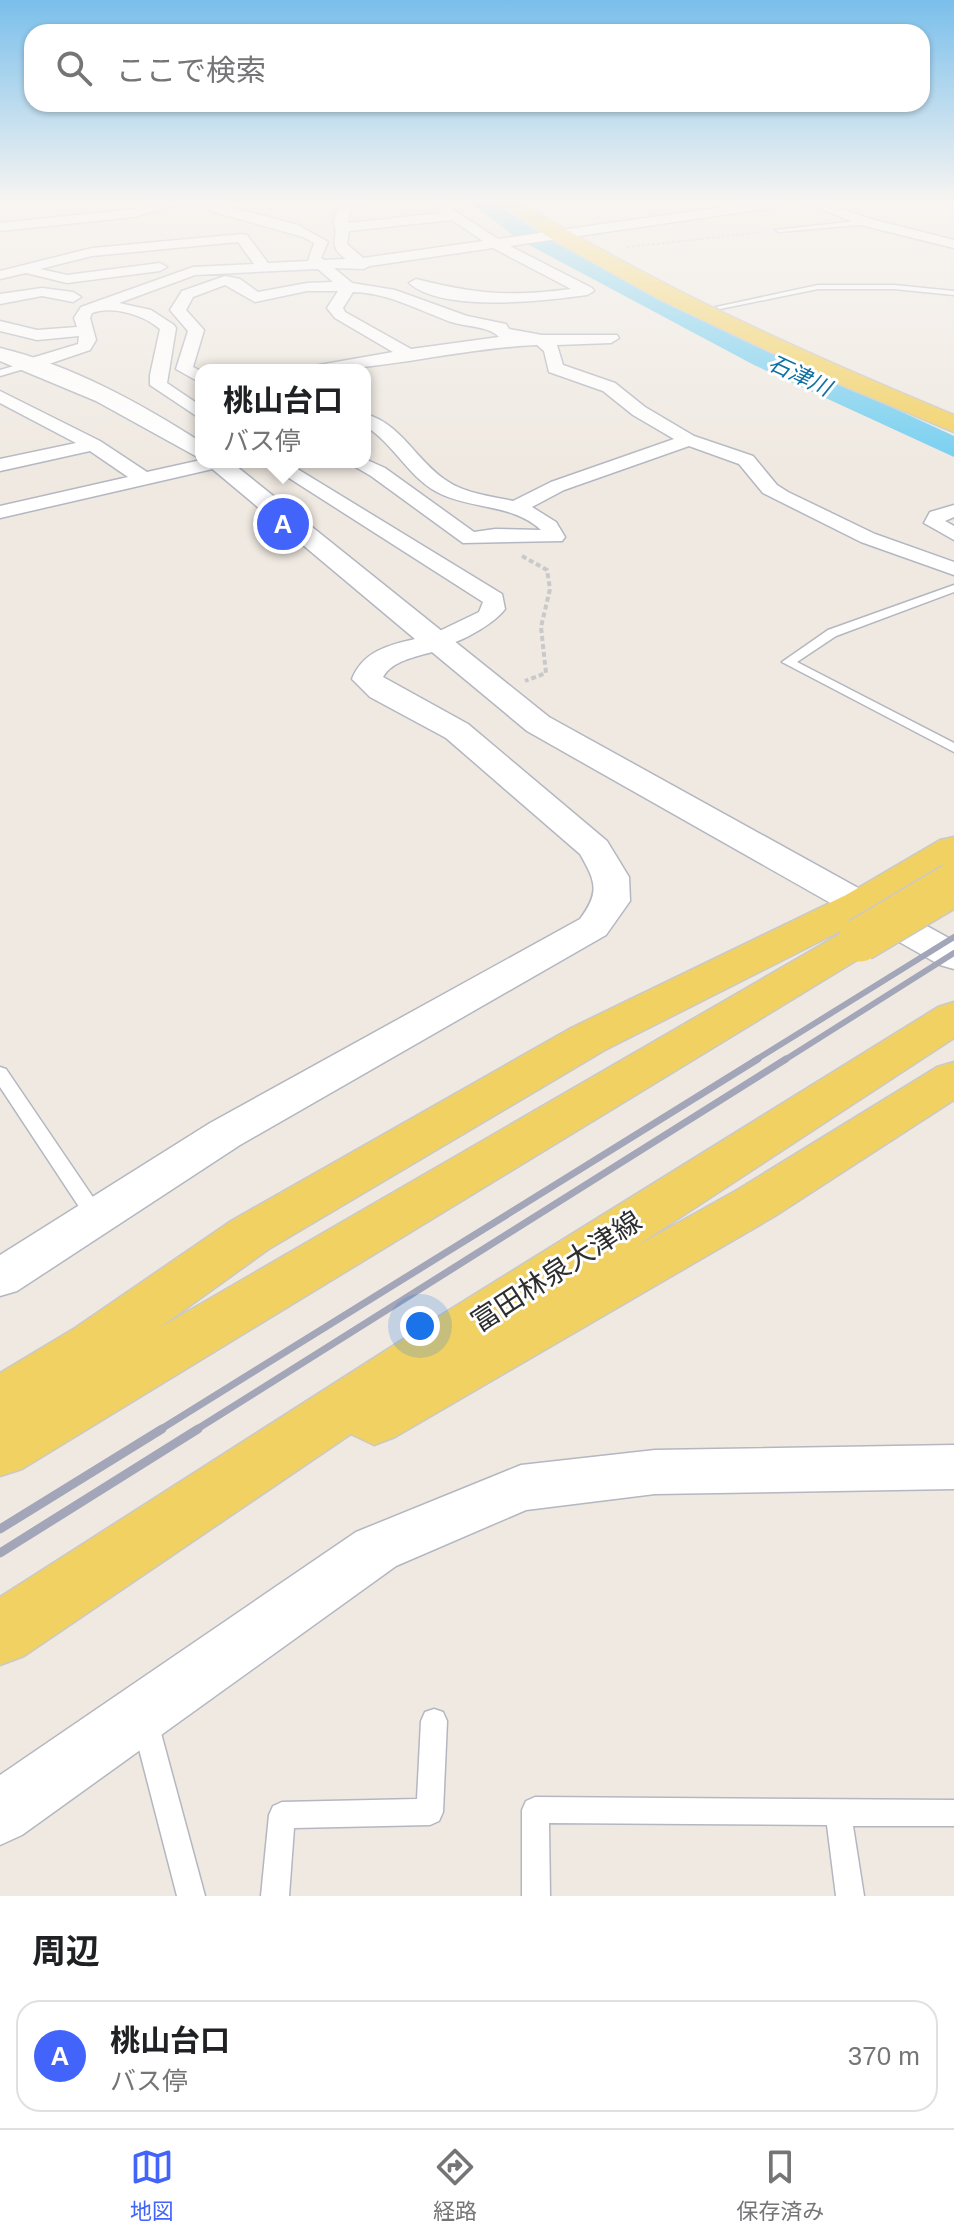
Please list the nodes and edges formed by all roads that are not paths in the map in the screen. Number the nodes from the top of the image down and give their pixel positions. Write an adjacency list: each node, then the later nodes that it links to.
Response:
1 (133, 291): 13 (street)
2 (195, 291): 24 (street)
3 (248, 291): 4 (street)
4 (284, 291)
5 (344, 291): 20 (street)
6 (386, 291): 18 (street)
7 (452, 291): 8 (street)
8 (583, 291)
9 (667, 291): 31 (main road)
10 (690, 291): 14 (main road)
11 (796, 291): 14 (lane)
12 (0, 299): 13 (street)
13 (100, 304): 16 (street); 26 (street)
14 (720, 307): 28 (main road)
15 (0, 326): 16 (street)
16 (84, 331): 21 (street)
17 (611, 338): 18 (street)
18 (541, 340): 20 (street); 33 (street)
19 (0, 354): 21 (street)
20 (408, 354): 22 (street)
21 (31, 364): 23 (lane); 36 (street)
22 (364, 364)
23 (0, 373)
24 (195, 375)
25 (0, 396): 27 (street)
26 (195, 410)
27 (32, 411): 29 (street); 34 (street)
28 (954, 412)
29 (0, 419)
30 (371, 422): 32 (street)
31 (954, 424)
32 (393, 440): 35 (street); 43 (street)
33 (688, 440): 43 (street); 47 (street)
34 (93, 445): 37 (street); 42 (street)
35 (371, 446)
36 (195, 448)
37 (0, 465)
38 (195, 467): 42 (street)
39 (223, 468): 49 (street)
40 (283, 468): 49 (street)
41 (371, 468): 43 (street)
42 (144, 479): 45 (street)
43 (516, 508)
44 (954, 511): 46 (street)
45 (0, 512)
46 (954, 534)
47 (954, 569)
48 (954, 588): 50 (lane)
49 (435, 642): 53 (street); 58 (street)
50 (954, 748)
51 (954, 849): 53 (main road)
52 (954, 884): 53 (main road, bridge)
53 (860, 922): 54 (street); 60 (main road); 61 (main road)
54 (954, 957)
55 (954, 1017): 63 (main road, 富田林泉大津線)
56 (0, 1073): 58 (lane)
57 (954, 1078): 63 (main road)
58 (96, 1217): 59 (street)
59 (0, 1278)
60 (0, 1403)
61 (0, 1451)
62 (954, 1467): 64 (street)
63 (6, 1630)
64 (143, 1713): 67 (street); 69 (lane)
65 (434, 1721): 70 (lane)
66 (838, 1812): 68 (lane); 71 (lane); 72 (lane)
67 (0, 1813)
68 (954, 1813)
69 (191, 1896)
70 (275, 1896)
71 (536, 1896)
72 (850, 1896)

